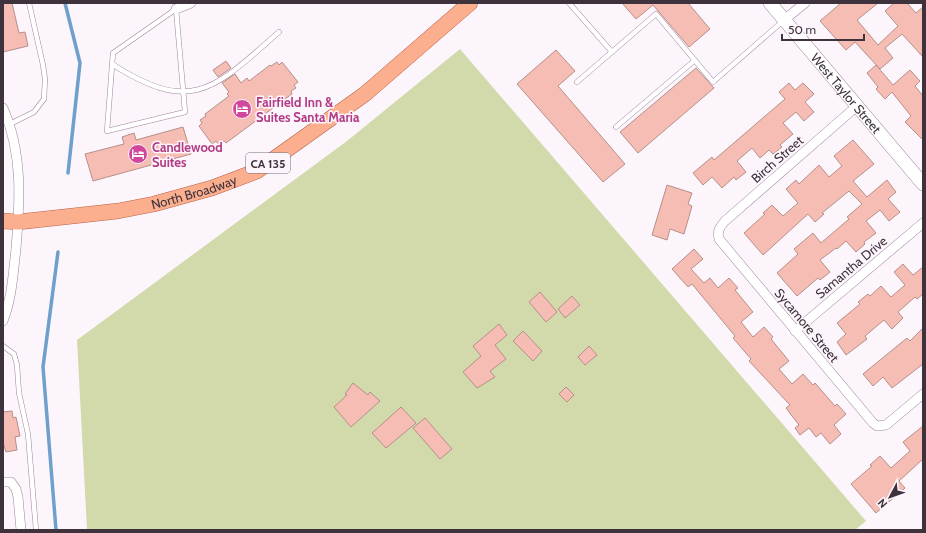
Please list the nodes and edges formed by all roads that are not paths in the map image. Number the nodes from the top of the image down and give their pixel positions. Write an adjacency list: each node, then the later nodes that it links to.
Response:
1 (29, 3): 17 (lane)
2 (191, 3): 7 (street)
3 (470, 3): 21 (main road, North Broadway / CA 135)
4 (569, 3): 10 (lane)
5 (770, 3): 8 (street, West Taylor Street)
6 (805, 3): 8 (street)
7 (176, 9): 12 (lane); 14 (lane)
8 (784, 20): 11 (lane); 15 (street, West Taylor Street)
9 (279, 32): 14 (lane)
10 (612, 52): 11 (lane); 13 (lane)
11 (694, 60): 18 (lane)
12 (112, 64): 14 (lane); 14 (lane)
13 (576, 82)
14 (183, 92)
15 (857, 106): 19 (street, West Taylor Street); 23 (street, Birch Street)
16 (3, 108): 17 (street)
17 (10, 124): 21 (street)
18 (616, 127)
19 (923, 184)
20 (3, 221): 21 (main road, North Broadway / CA 135)
21 (18, 222): 24 (street)
22 (923, 222): 25 (street, Samantha Drive)
23 (717, 234): 25 (street, Sycamore Street)
24 (3, 321)
25 (795, 331): 27 (street, Sycamore Street)
26 (3, 346): 30 (lane)
27 (923, 394)
28 (7, 482): 29 (street)
29 (21, 530)
30 (36, 530)

